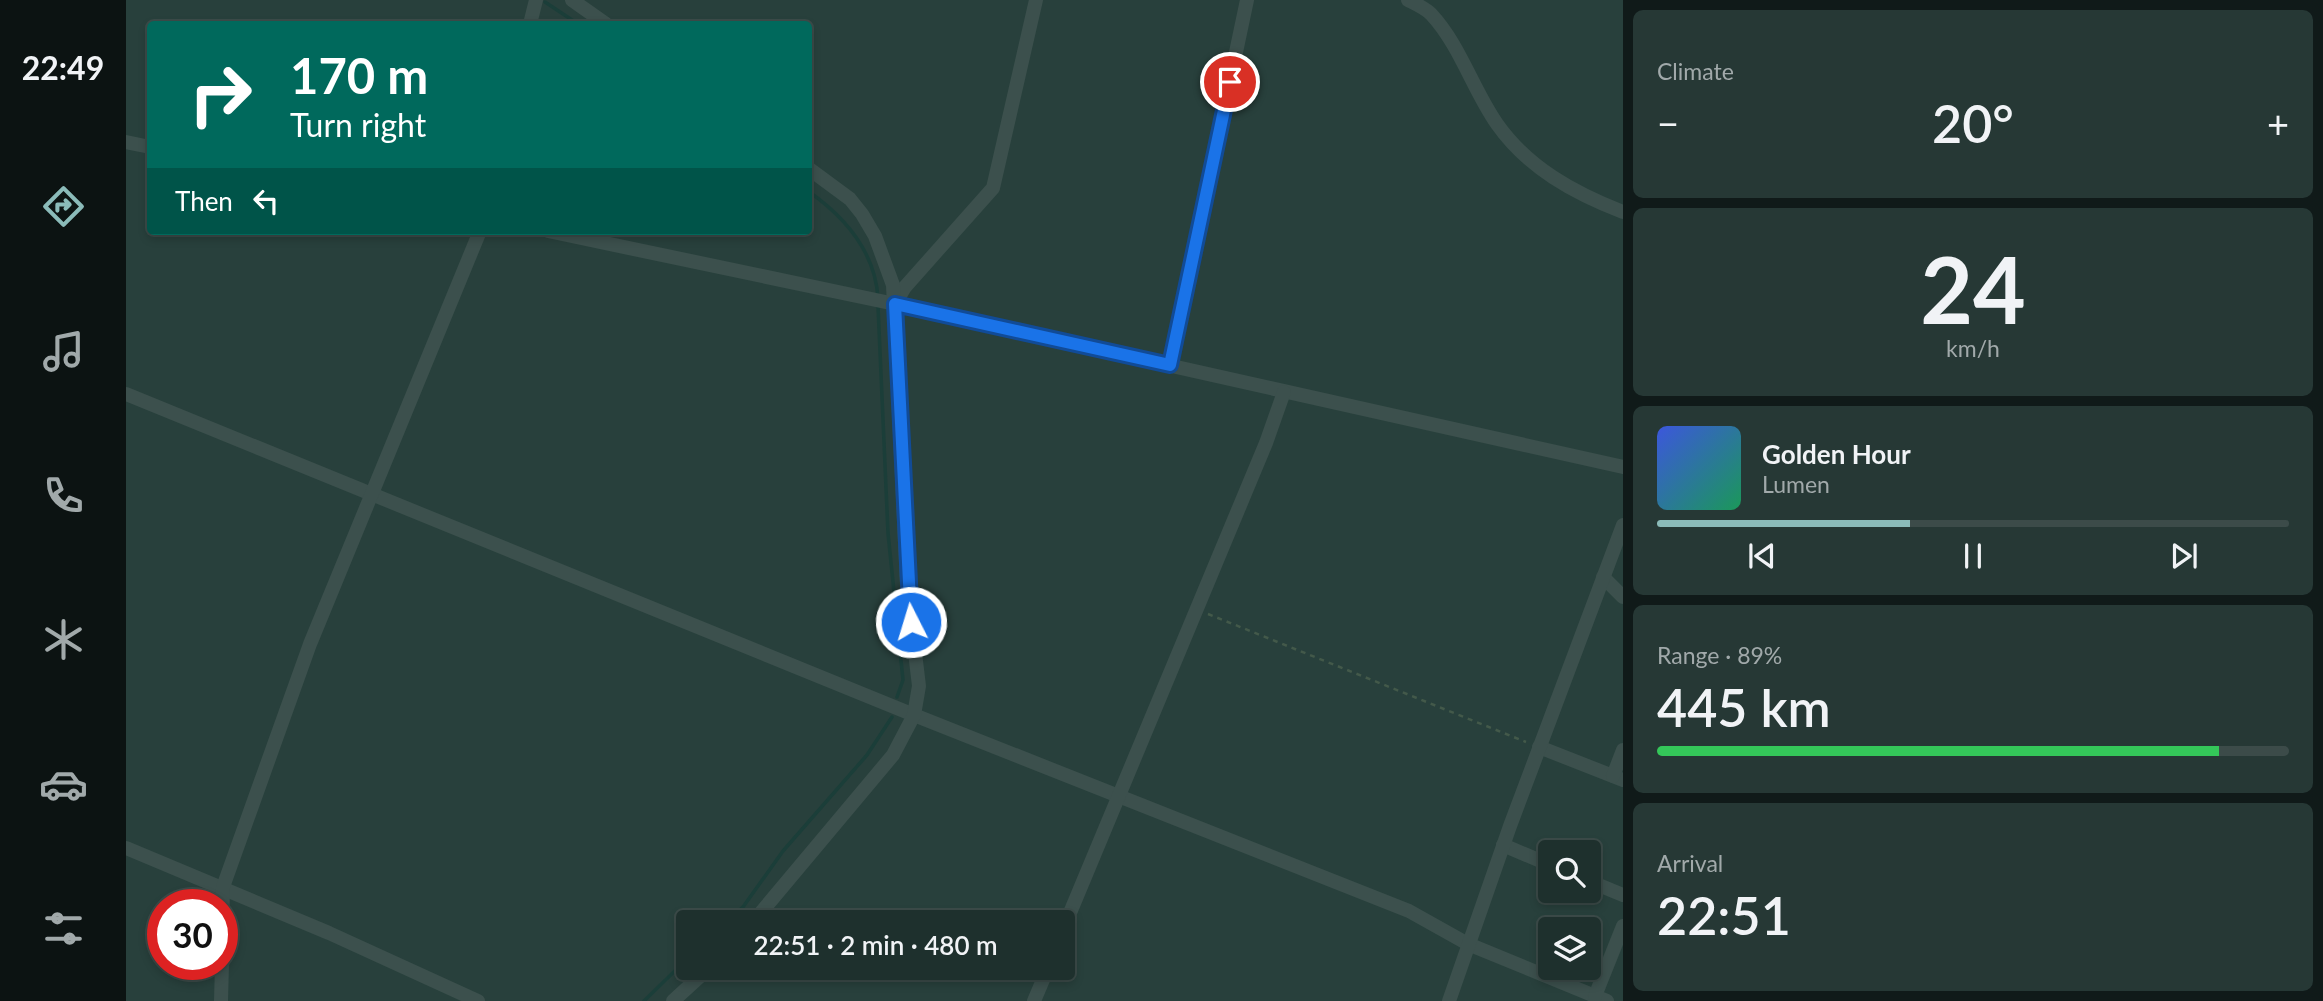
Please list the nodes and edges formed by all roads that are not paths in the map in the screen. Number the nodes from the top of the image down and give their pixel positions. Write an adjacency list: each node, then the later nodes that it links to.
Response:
1 (536, 0): 6 (street)
2 (572, 0): 7 (street)
3 (1036, 0): 14 (street)
4 (1247, 0): 15 (street)
5 (1408, 0): 11 (street)
6 (531, 21)
7 (602, 21)
8 (126, 142): 9 (street)
9 (147, 146)
10 (812, 171): 14 (street)
11 (1623, 212)
12 (478, 235): 19 (street)
13 (567, 235): 14 (street)
14 (895, 304): 15 (street); 23 (street)
15 (1170, 365): 16 (street)
16 (1284, 392): 18 (street); 27 (street)
17 (126, 394): 19 (street)
18 (1623, 467)
19 (371, 495): 23 (street); 32 (street)
20 (1623, 525): 21 (street)
21 (1603, 577): 22 (street); 24 (street)
22 (1623, 597)
23 (915, 715): 27 (street); 34 (street)
24 (1539, 747): 26 (street); 28 (street)
25 (1623, 750): 26 (street)
26 (1618, 778)
27 (1119, 797): 35 (street); 37 (street)
28 (1503, 845): 30 (street); 37 (street)
29 (126, 848): 32 (street)
30 (1538, 860)
31 (1601, 886): 33 (street)
32 (223, 887): 43 (street)
33 (1623, 895)
34 (763, 910)
35 (1071, 910)
36 (1623, 926): 41 (street)
37 (1468, 944): 41 (street); 46 (street)
38 (222, 980): 42 (street)
39 (696, 980): 44 (street)
40 (1043, 980): 45 (street)
41 (1601, 998)
42 (221, 1001)
43 (478, 1001)
44 (673, 1001)
45 (1034, 1001)
46 (1449, 1001)

